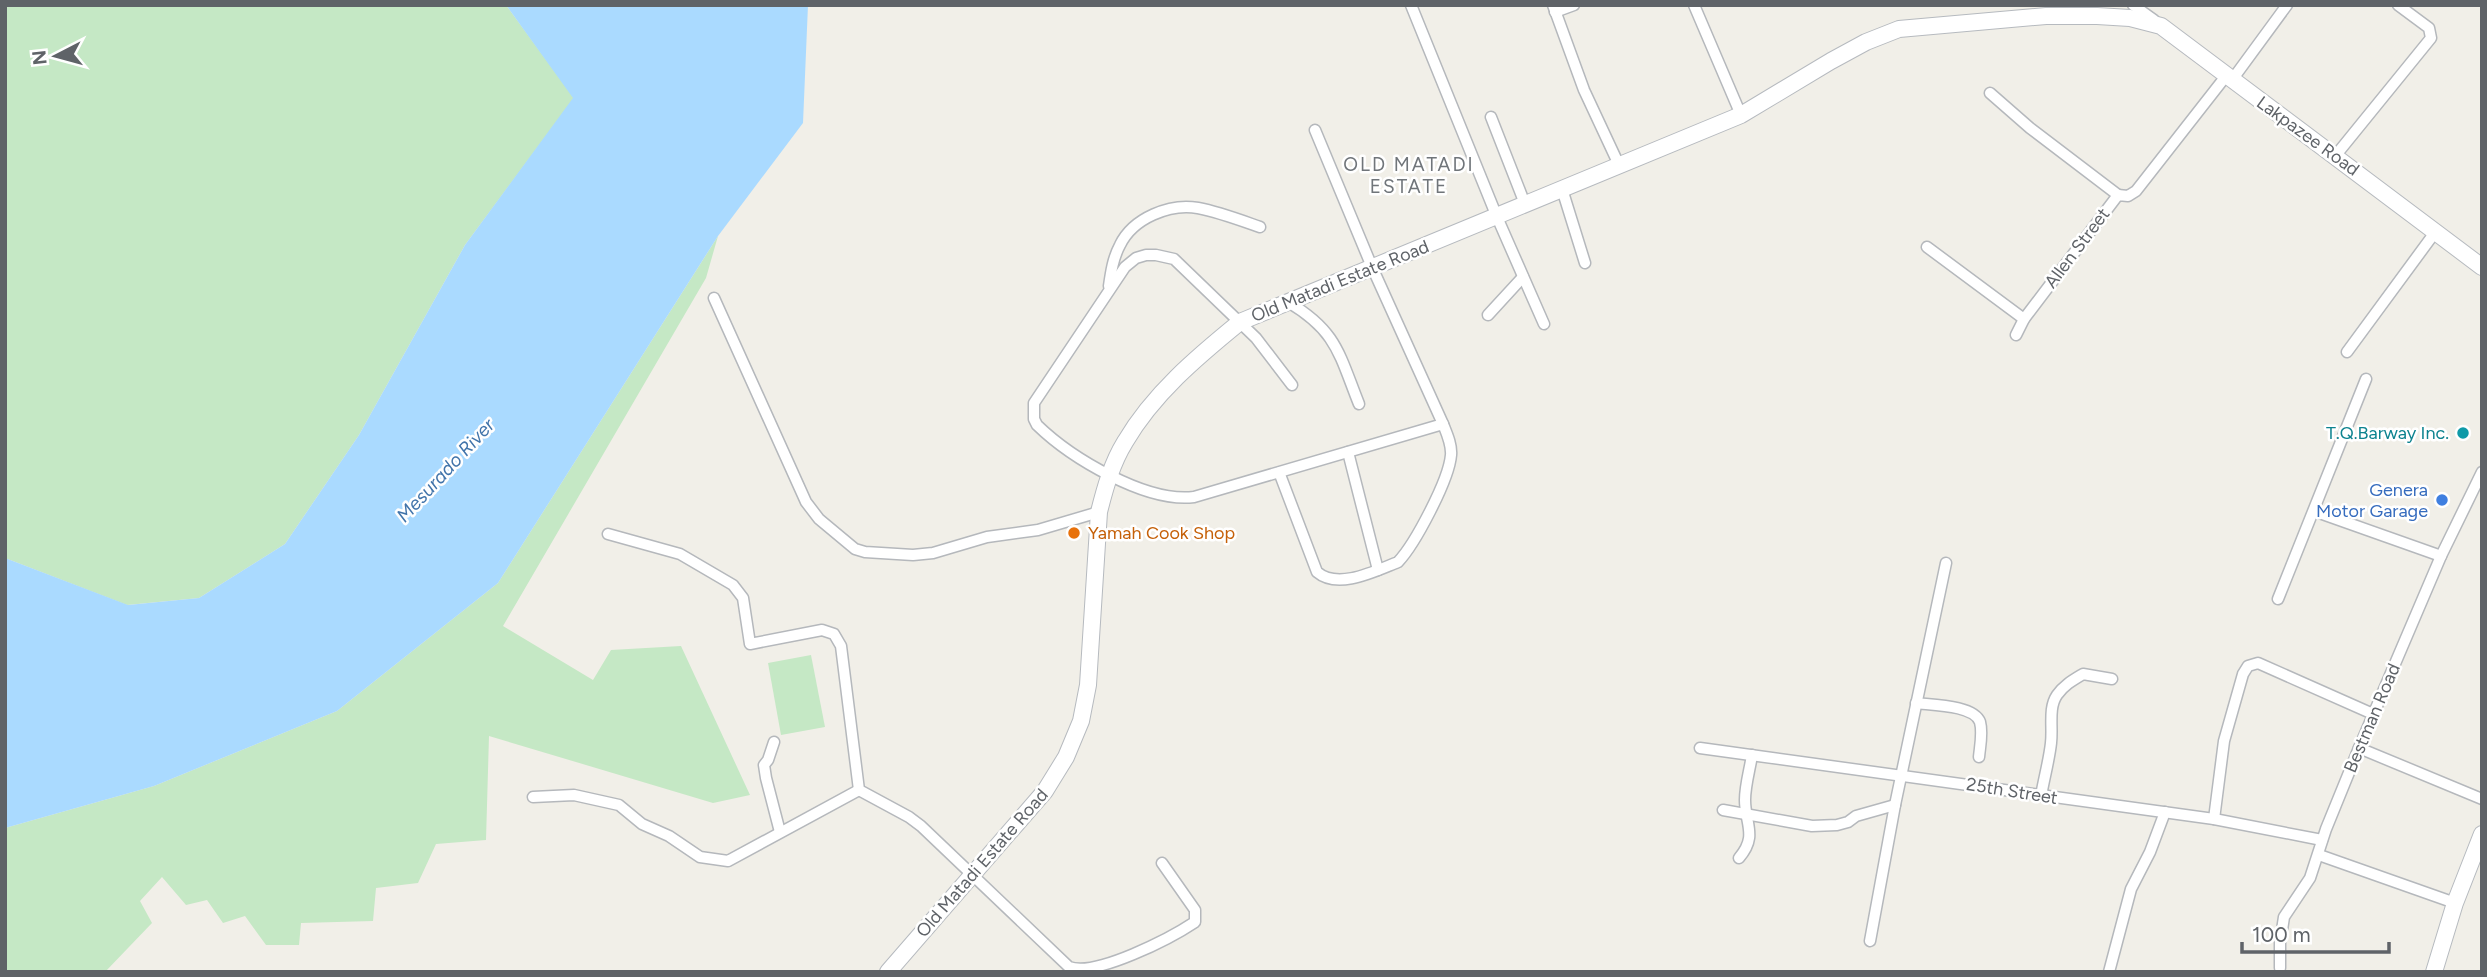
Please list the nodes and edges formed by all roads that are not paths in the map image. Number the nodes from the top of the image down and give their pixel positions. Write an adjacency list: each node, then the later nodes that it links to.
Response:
1 (1411, 5): 19 (street)
2 (1574, 5): 7 (street)
3 (1694, 5): 11 (street)
4 (2133, 5): 8 (street, Lakpazee Road)
5 (2287, 5): 9 (street, Allen Street)
6 (2398, 5): 14 (street)
7 (1554, 9): 15 (street)
8 (2161, 26): 9 (street, Lakpazee Road); 11 (street, Old Matadi Estate Road)
9 (2229, 78): 14 (street, Lakpazee Road); 17 (street, Allen Street)
10 (1990, 93): 17 (street)
11 (1741, 115): 15 (street, Old Matadi Estate Road)
12 (1491, 117): 18 (street)
13 (1315, 130): 24 (street)
14 (2336, 155): 21 (street, Lakpazee Road)
15 (1619, 165): 16 (street, Old Matadi Estate Road)
16 (1562, 189): 18 (street, Old Matadi Estate Road); 23 (street)
17 (2118, 195): 31 (street, Allen Street)
18 (1525, 204): 19 (street, Old Matadi Estate Road)
19 (1497, 217): 24 (street, Old Matadi Estate Road); 26 (street)
20 (1261, 227): 27 (street)
21 (2437, 231): 25 (street, Lakpazee Road); 35 (street)
22 (1927, 247): 31 (street)
23 (1585, 263)
24 (1372, 267): 29 (street, Old Matadi Estate Road); 39 (street)
25 (2482, 267)
26 (1523, 277): 30 (street); 33 (street)
27 (1109, 290): 32 (street); 43 (street)
28 (714, 298): 45 (street)
29 (1289, 302): 32 (street, Old Matadi Estate Road); 38 (street)
30 (1488, 315)
31 (2024, 319): 34 (street, Allen Street)
32 (1240, 323): 37 (street); 43 (street, Old Matadi Estate Road)
33 (1544, 324)
34 (2016, 335)
35 (2347, 352)
36 (2366, 379): 44 (street)
37 (1292, 385)
38 (1359, 404)
39 (1443, 424): 40 (street); 49 (street)
40 (1348, 452): 41 (street); 49 (street)
41 (1279, 472): 43 (street); 49 (street)
42 (2482, 472): 47 (street, Bestman Road)
43 (1109, 477): 45 (street, Old Matadi Estate Road)
44 (2314, 511): 47 (street); 50 (street)
45 (1099, 512): 75 (street, Old Matadi Estate Road)
46 (608, 534): 60 (street)
47 (2441, 555): 53 (street, Bestman Road)
48 (1947, 563): 52 (street)
49 (1378, 570)
50 (2278, 599)
51 (2112, 679): 61 (street)
52 (1916, 703): 58 (street); 59 (street)
53 (2374, 714): 56 (street, Bestman Road); 68 (street)
54 (774, 742): 69 (street)
55 (1700, 748): 57 (street, 25th Street)
56 (2359, 748): 63 (street); 71 (street, Bestman Road)
57 (1752, 755): 59 (street, 25th Street); 67 (street)
58 (1979, 757)
59 (1902, 775): 61 (street, 25th Street); 64 (street)
60 (859, 790): 69 (street); 75 (street)
61 (2041, 796): 66 (street, 25th Street)
62 (533, 797): 69 (street)
63 (2482, 799)
64 (1895, 805): 67 (street); 77 (street)
65 (1723, 810): 67 (street)
66 (2165, 812): 68 (street, 25th Street); 80 (street)
67 (1748, 815): 73 (street)
68 (2214, 819): 71 (street, 25th Street)
69 (780, 832)
70 (2482, 834): 76 (street)
71 (2322, 840): 72 (street, Bestman Road)
72 (2319, 855): 76 (street); 78 (street, Bestman Road)
73 (1739, 858)
74 (1163, 863): 75 (street)
75 (972, 877): 79 (street, Old Matadi Estate Road)
76 (2455, 903): 81 (street)
77 (1870, 941)
78 (2280, 968)
79 (888, 972)
80 (2109, 972)
81 (2434, 972)

